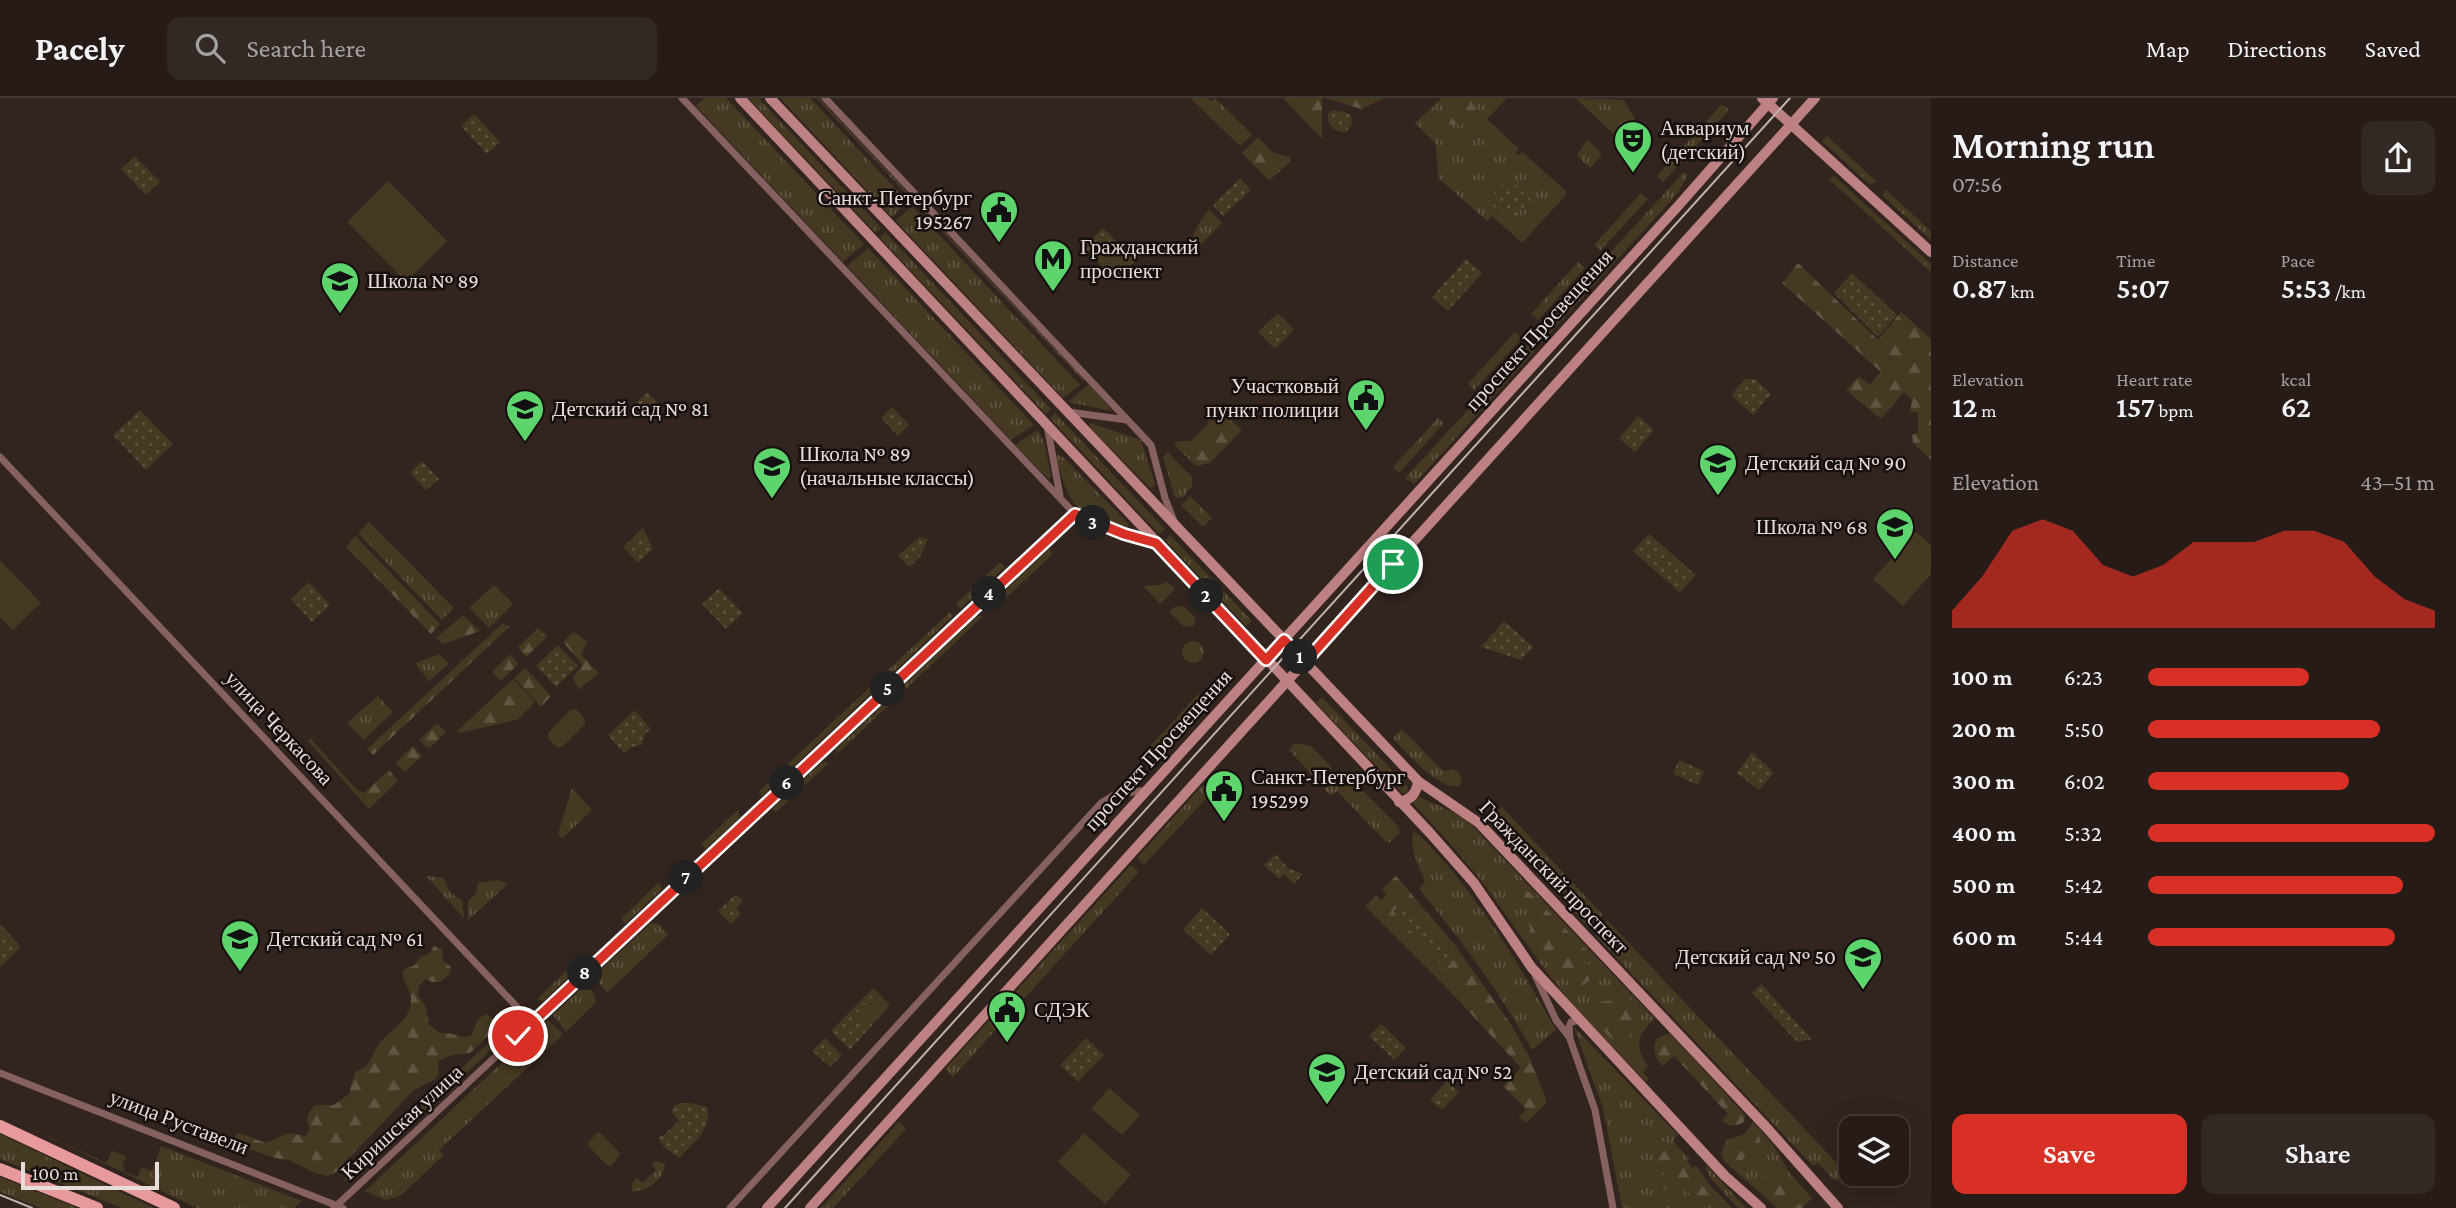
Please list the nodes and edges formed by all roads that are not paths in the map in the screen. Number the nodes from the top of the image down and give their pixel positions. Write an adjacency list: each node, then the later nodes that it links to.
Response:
1 (682, 98): 13 (street)
2 (740, 98): 11 (main road)
3 (770, 98): 9 (main road, Гражданский проспект)
4 (825, 98): 10 (street)
5 (1815, 98): 7 (main road)
6 (1767, 100): 7 (main road); 17 (main road, проспект Просвещения)
7 (1791, 125): 8 (main road); 19 (main road)
8 (1931, 252)
9 (1066, 411): 10 (street); 15 (main road, Гражданский проспект)
10 (1127, 420): 15 (street)
11 (1047, 424): 13 (street); 16 (main road)
12 (0, 457): 26 (street, улица Черкасова)
13 (1060, 498): 14 (street)
14 (1075, 514): 16 (street); 26 (street, Киришская улица)
15 (1175, 523): 17 (main road, Гражданский проспект)
16 (1156, 543): 18 (main road)
17 (1284, 640): 18 (main road, проспект Просвещения); 19 (main road, Гражданский проспект)
18 (1266, 660): 20 (main road); 22 (main road, проспект Просвещения)
19 (1305, 662): 20 (main road); 21 (main road, Гражданский проспект)
20 (1286, 682): 23 (main road); 36 (main road)
21 (1418, 781): 23 (main road); 39 (main road, Гражданский проспект)
22 (1148, 790): 34 (street); 35 (main road, проспект Просвещения)
23 (1399, 802): 24 (main road)
24 (1532, 968): 25 (main road); 27 (street)
25 (1580, 1020): 27 (street); 38 (main road)
26 (532, 1023): 31 (street, Киришская улица)
27 (1570, 1039): 37 (street)
28 (0, 1073): 31 (street, улица Руставели)
29 (0, 1126): 33 (main road)
30 (0, 1169): 32 (main road)
31 (338, 1207)
32 (97, 1208)
33 (174, 1208)
34 (730, 1208)
35 (768, 1208)
36 (810, 1208)
37 (1613, 1208)
38 (1761, 1208)
39 (1838, 1208)

